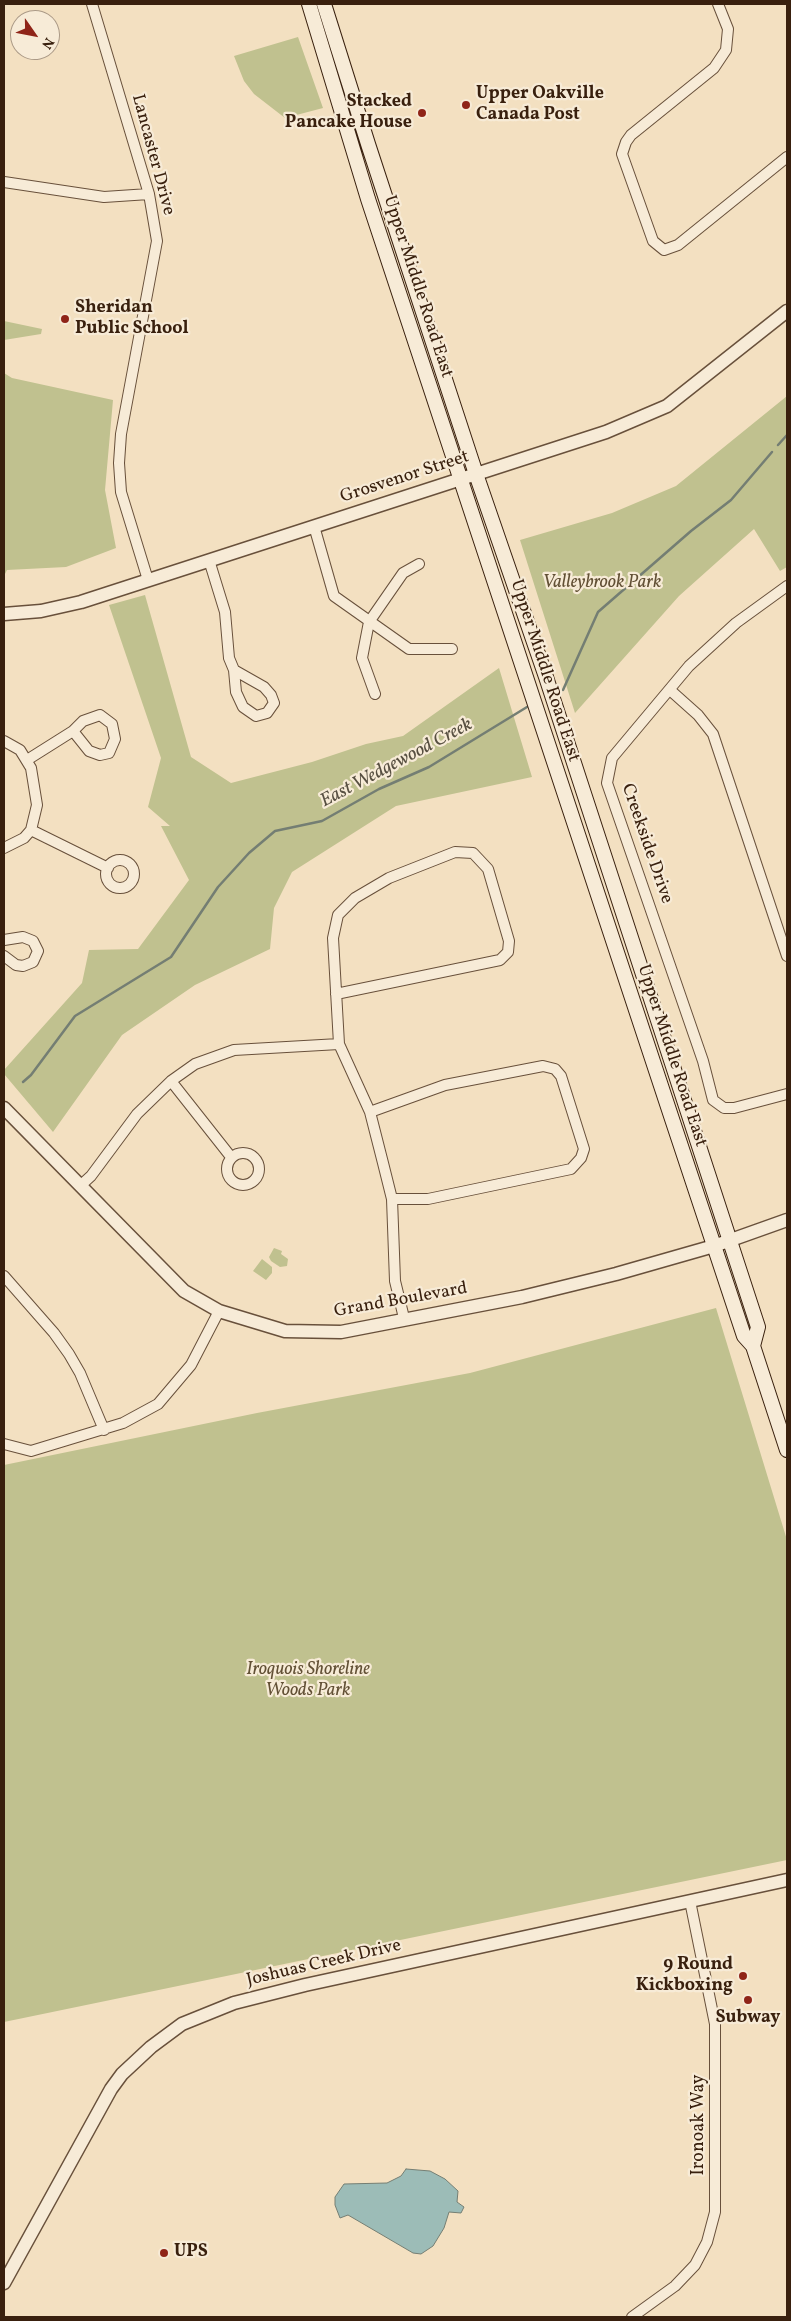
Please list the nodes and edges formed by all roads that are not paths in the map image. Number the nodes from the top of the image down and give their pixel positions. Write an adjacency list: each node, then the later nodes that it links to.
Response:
1 (92, 4): 7 (street, Lancaster Drive)
2 (309, 4): 10 (main road, Upper Middle Road East)
3 (324, 4): 9 (main road, Upper Middle Road East)
4 (718, 4): 5 (street)
5 (787, 157)
6 (4, 182): 7 (street)
7 (149, 194): 14 (street, Lancaster Drive)
8 (787, 311): 9 (street, Grosvenor Street)
9 (476, 474): 10 (street, Grosvenor Street); 41 (main road, Upper Middle Road East)
10 (462, 478): 11 (street, Grosvenor Street); 42 (main road, Upper Middle Road East)
11 (314, 526): 12 (street, Grosvenor Street); 17 (street)
12 (209, 560): 14 (street, Grosvenor Street); 19 (street)
13 (419, 564): 17 (street)
14 (148, 580): 16 (street, Grosvenor Street)
15 (787, 586): 20 (street, Creekside Drive)
16 (4, 614)
17 (369, 622): 18 (street); 21 (street)
18 (452, 649)
19 (234, 670): 19 (street)
20 (670, 690): 30 (street); 34 (street, Creekside Drive)
21 (375, 694)
22 (73, 731): 24 (street)
23 (4, 741): 24 (street)
24 (27, 760): 25 (street)
25 (31, 830): 26 (street); 27 (street)
26 (4, 848)
27 (108, 868)
28 (4, 940): 29 (street)
29 (4, 956)
30 (787, 956)
31 (336, 994): 31 (street); 32 (street)
32 (340, 1044): 33 (street); 36 (street)
33 (171, 1081): 37 (street); 38 (street)
34 (787, 1094)
35 (4, 1108): 38 (street, Grand Boulevard)
36 (370, 1112): 39 (street); 39 (street)
37 (231, 1158)
38 (80, 1186): 44 (street, Grand Boulevard)
39 (392, 1199): 45 (street)
40 (787, 1220): 41 (street, Grand Boulevard)
41 (728, 1241): 42 (street, Grand Boulevard); 46 (main road, Upper Middle Road East)
42 (714, 1246): 45 (street, Grand Boulevard); 46 (main road, Upper Middle Road East)
43 (4, 1276): 47 (street)
44 (219, 1311): 45 (street, Grand Boulevard); 47 (street)
45 (404, 1318)
46 (753, 1346): 49 (main road, Upper Middle Road East)
47 (104, 1430): 48 (street)
48 (4, 1444)
49 (787, 1450)
50 (787, 1880): 51 (street, Joshuas Creek Drive)
51 (690, 1901): 52 (street, Joshuas Creek Drive); 53 (street, Ironoak Way)
52 (4, 2283)
53 (632, 2317)

